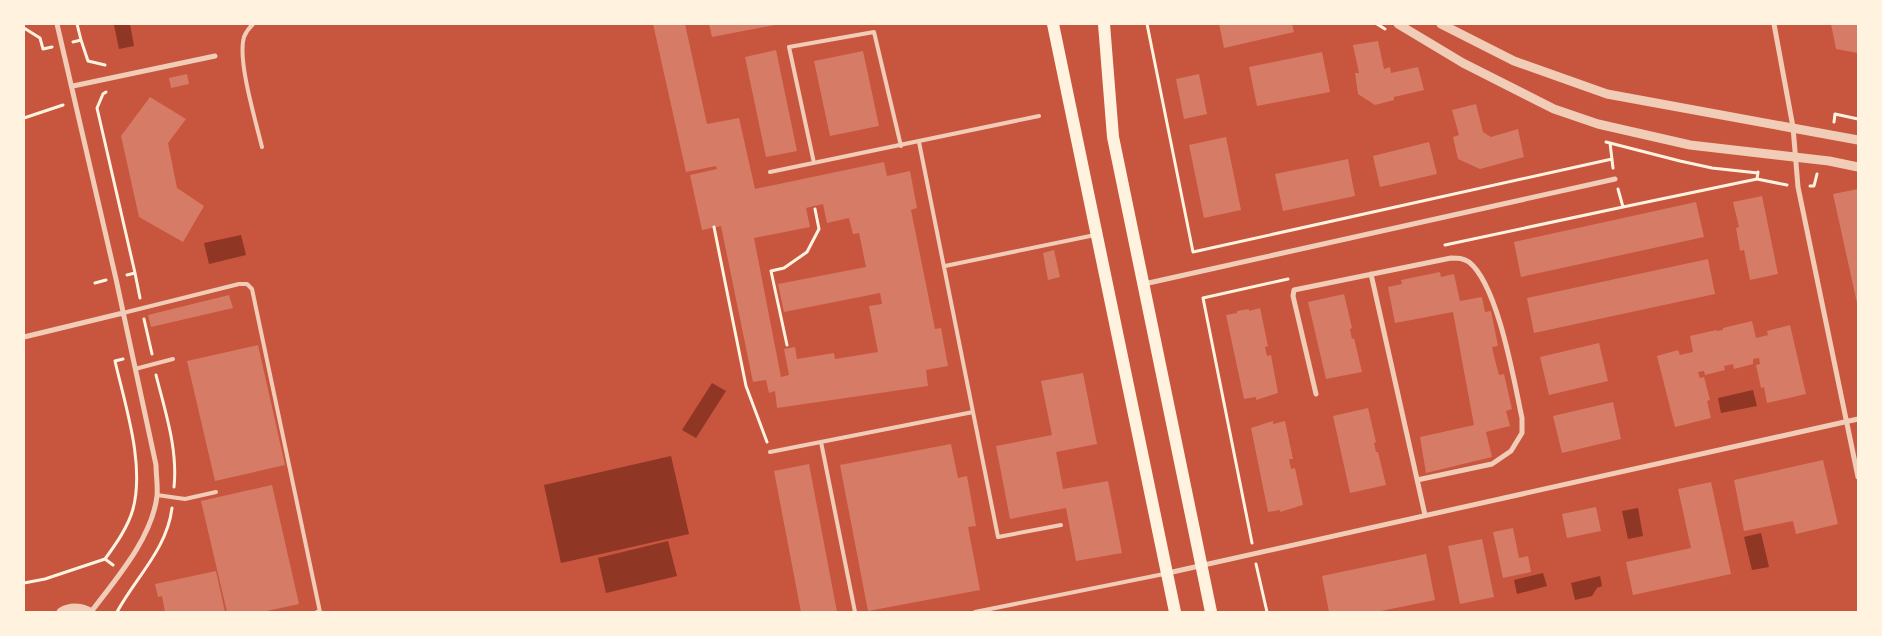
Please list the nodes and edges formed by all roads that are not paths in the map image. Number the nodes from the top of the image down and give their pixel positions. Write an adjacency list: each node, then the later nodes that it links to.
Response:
1 (57, 24): 9 (street)
2 (253, 24): 15 (lane)
3 (1053, 24): 21 (main road)
4 (1104, 24): 24 (main road)
5 (1398, 24): 16 (street)
6 (1441, 24): 11 (street)
7 (1774, 24): 11 (street)
8 (215, 56): 9 (street)
9 (72, 86): 25 (street)
10 (1039, 116): 13 (lane)
11 (1793, 127): 12 (street); 16 (street)
12 (1858, 140)
13 (919, 142): 14 (lane); 22 (lane)
14 (902, 146): 17 (lane); 17 (lane)
15 (262, 147)
16 (1796, 157): 18 (street); 32 (street)
17 (814, 163): 19 (lane)
18 (1858, 167)
19 (770, 172)
20 (1614, 179): 24 (street)
21 (1098, 235): 22 (lane); 42 (main road)
22 (945, 266): 30 (lane)
23 (1371, 274): 29 (street); 36 (street); 36 (street)
24 (1142, 284): 41 (main road)
25 (123, 313): 26 (street); 28 (street); 45 (lane)
26 (24, 336)
27 (173, 359): 28 (lane)
28 (135, 368): 38 (street)
29 (1316, 394)
30 (973, 412): 33 (lane); 40 (lane)
31 (1858, 419): 32 (street)
32 (1847, 421): 35 (street); 39 (street)
33 (821, 442): 34 (lane); 46 (lane)
34 (770, 452)
35 (1858, 477)
36 (1417, 480): 39 (street)
37 (216, 492): 38 (lane)
38 (157, 495): 44 (street)
39 (1425, 515): 41 (street)
40 (1060, 525)
41 (1200, 565): 42 (street); 49 (main road)
42 (1168, 573): 47 (lane); 48 (main road)
43 (61, 612): 44 (street)
44 (91, 612)
45 (317, 612)
46 (855, 612)
47 (975, 612)
48 (1175, 612)
49 (1211, 612)

